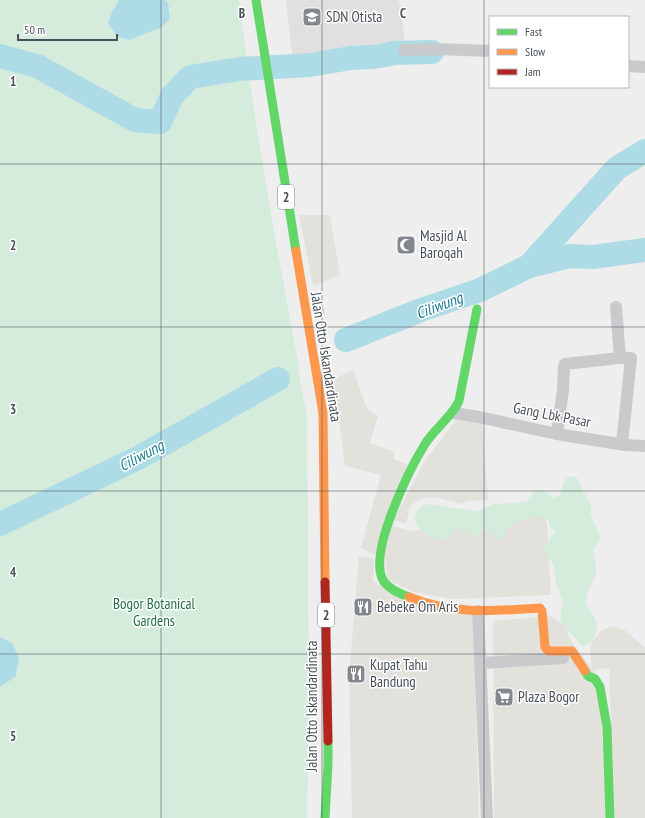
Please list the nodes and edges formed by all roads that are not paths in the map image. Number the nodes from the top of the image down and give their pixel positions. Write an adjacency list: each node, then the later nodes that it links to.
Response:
1 (256, 0): 16 (main road, Jalan Otto Iskandardinata / 2)
2 (404, 50): 3 (street)
3 (489, 51)
4 (629, 66): 5 (street)
5 (645, 66)
6 (616, 307): 8 (street)
7 (477, 309): 9 (main road)
8 (620, 358): 10 (street); 11 (street)
9 (453, 413): 10 (street, Gang Lbk Pasar); 13 (main road)
10 (557, 434): 11 (street, Gang Lbk Pasar)
11 (622, 444): 12 (street, Gang Lbk Pasar)
12 (645, 446)
13 (478, 611): 14 (main road); 15 (street)
14 (577, 658): 15 (street); 18 (main road)
15 (481, 662): 17 (street)
16 (325, 818)
17 (487, 818)
18 (610, 818)

